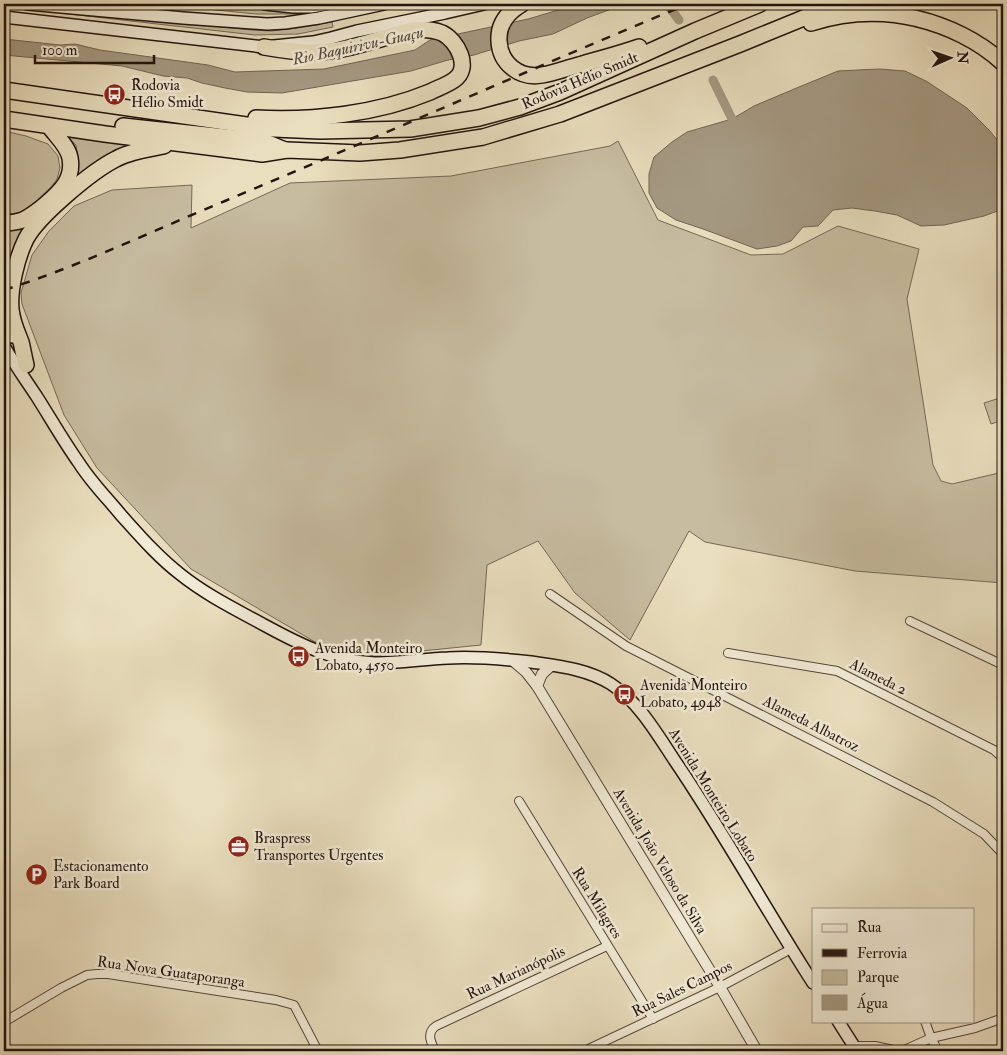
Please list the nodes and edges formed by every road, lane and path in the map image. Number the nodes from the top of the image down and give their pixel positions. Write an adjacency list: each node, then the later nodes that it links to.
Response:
1 (28, 4): 10 (main road)
2 (99, 4): 10 (main road)
3 (266, 4): 4 (main road)
4 (329, 4)
5 (384, 4): 10 (main road)
6 (484, 4): 14 (main road)
7 (760, 4): 12 (highway, Rodovia Hélio Smidt)
8 (838, 4): 13 (highway, Rodovia Hélio Smidt)
9 (518, 6): 12 (highway)
10 (130, 13)
11 (4, 17): 14 (main road)
12 (695, 31): 18 (highway, Rodovia Hélio Smidt)
13 (740, 44): 15 (highway); 22 (highway, Rodovia Hélio Smidt)
14 (264, 47): 18 (highway)
15 (1003, 63)
16 (4, 90): 18 (highway, Rodovia Hélio Smidt)
17 (4, 112): 22 (highway, Rodovia Hélio Smidt)
18 (197, 118)
19 (4, 119): 20 (highway, Rodovia Hélio Smidt)
20 (49, 126): 21 (highway, Rodovia Hélio Smidt); 23 (highway)
21 (175, 143): 22 (highway, Rodovia Hélio Smidt); 26 (highway)
22 (287, 150)
23 (4, 223)
24 (4, 318): 26 (main road, Avenida Monteiro Lobato)
25 (4, 346): 27 (main road, Avenida Monteiro Lobato)
26 (26, 365): 27 (main road, Avenida Monteiro Lobato)
27 (37, 397): 31 (main road, Avenida Monteiro Lobato)
28 (550, 594): 37 (street, Alameda Albatroz)
29 (910, 621): 33 (street)
30 (728, 653): 35 (street, Alameda 2)
31 (512, 660): 32 (main road, Avenida Monteiro Lobato); 34 (street)
32 (552, 665): 34 (street); 39 (main road, Avenida Monteiro Lobato)
33 (1003, 665)
34 (536, 686): 41 (street, Avenida João Veloso da Silva)
35 (1003, 758)
36 (519, 802): 38 (street, Rua Milagres)
37 (1003, 854)
38 (607, 946): 43 (street, Rua Milagres); 51 (street, Rua Marianópolis)
39 (791, 949): 40 (main road, Avenida Monteiro Lobato); 41 (street, Rua Sales Campos)
40 (812, 982)
41 (720, 987): 43 (street, Rua Sales Campos); 53 (street, Avenida João Veloso da Silva)
42 (1003, 1018): 47 (street)
43 (653, 1019): 52 (street, Rua Sales Campos)
44 (4, 1022): 50 (street, Rua Nova Guataporanga)
45 (839, 1022): 49 (main road)
46 (925, 1022): 48 (street)
47 (974, 1025): 48 (street)
48 (930, 1038): 54 (street); 55 (street)
49 (855, 1048): 54 (street)
50 (318, 1051)
51 (434, 1051)
52 (584, 1051)
53 (757, 1051)
54 (900, 1051)
55 (938, 1051)

